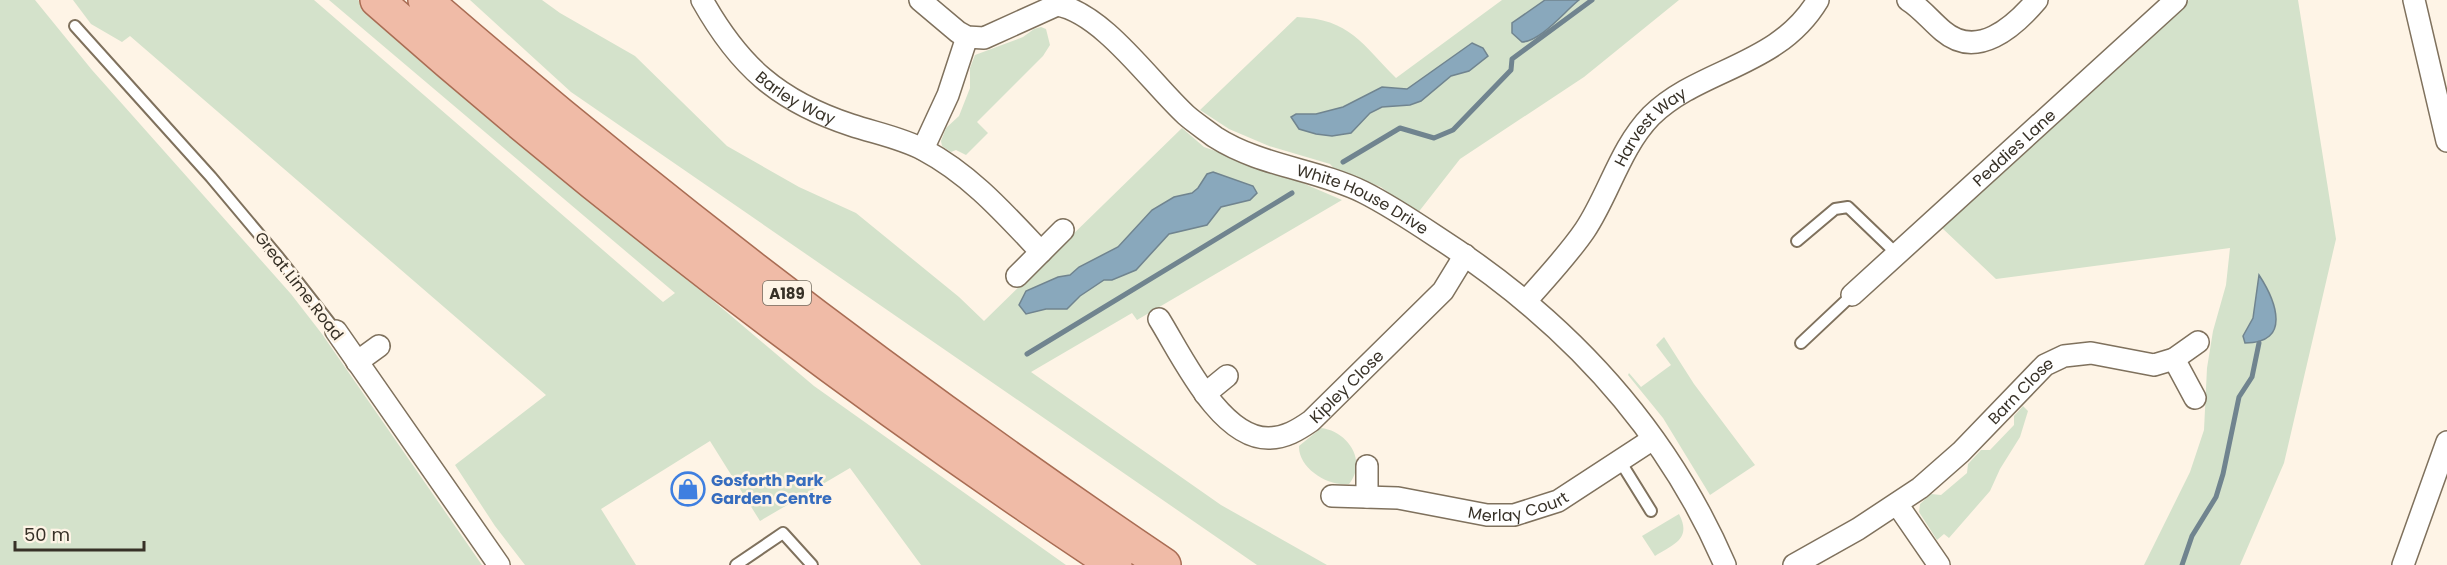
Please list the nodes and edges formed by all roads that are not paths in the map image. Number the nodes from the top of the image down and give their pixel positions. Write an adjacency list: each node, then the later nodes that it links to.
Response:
1 (377, 0): 44 (main road, A189)
2 (424, 0): 45 (main road, A189)
3 (702, 0): 14 (street, Barley Way)
4 (920, 0): 12 (street)
5 (1818, 0): 22 (street, Harvest Way)
6 (1908, 0): 7 (street)
7 (2037, 0)
8 (2176, 0): 18 (street, Peddies Lane)
9 (2414, 0): 13 (street)
10 (1057, 3): 12 (street, White House Drive); 19 (street, White House Drive)
11 (75, 26): 24 (lane, Great Lime Road)
12 (967, 37): 14 (street)
13 (2447, 141)
14 (923, 149): 17 (street, Barley Way)
15 (1064, 230): 17 (street)
16 (1797, 241): 18 (lane)
17 (1041, 252): 20 (street)
18 (1897, 254): 21 (street, Peddies Lane)
19 (1466, 255): 22 (street, White House Drive); 31 (street, Kipley Close)
20 (1017, 276)
21 (1852, 296): 26 (lane)
22 (1526, 301): 33 (street, White House Drive)
23 (1160, 319): 31 (street, Kipley Close)
24 (336, 332): 29 (street, Great Lime Road)
25 (2198, 342): 28 (street, Barn Close)
26 (1801, 343)
27 (379, 346): 29 (street)
28 (2174, 360): 32 (street); 39 (street, Barn Close)
29 (357, 362): 41 (street, Great Lime Road)
30 (1227, 376): 31 (street)
31 (1205, 394)
32 (2195, 398)
33 (1653, 439): 35 (street, Merlay Court); 46 (street, White House Drive)
34 (2447, 442): 49 (street)
35 (1620, 461): 38 (street, Merlay Court); 40 (lane)
36 (1367, 466): 38 (street)
37 (1332, 496): 38 (street, Merlay Court)
38 (1367, 497)
39 (1897, 504): 47 (street, Barn Close); 48 (street)
40 (1651, 511)
41 (499, 565)
42 (736, 565): 43 (lane)
43 (812, 565)
44 (1115, 565)
45 (1164, 565)
46 (1725, 565)
47 (1794, 565)
48 (1940, 565)
49 (2403, 565)

